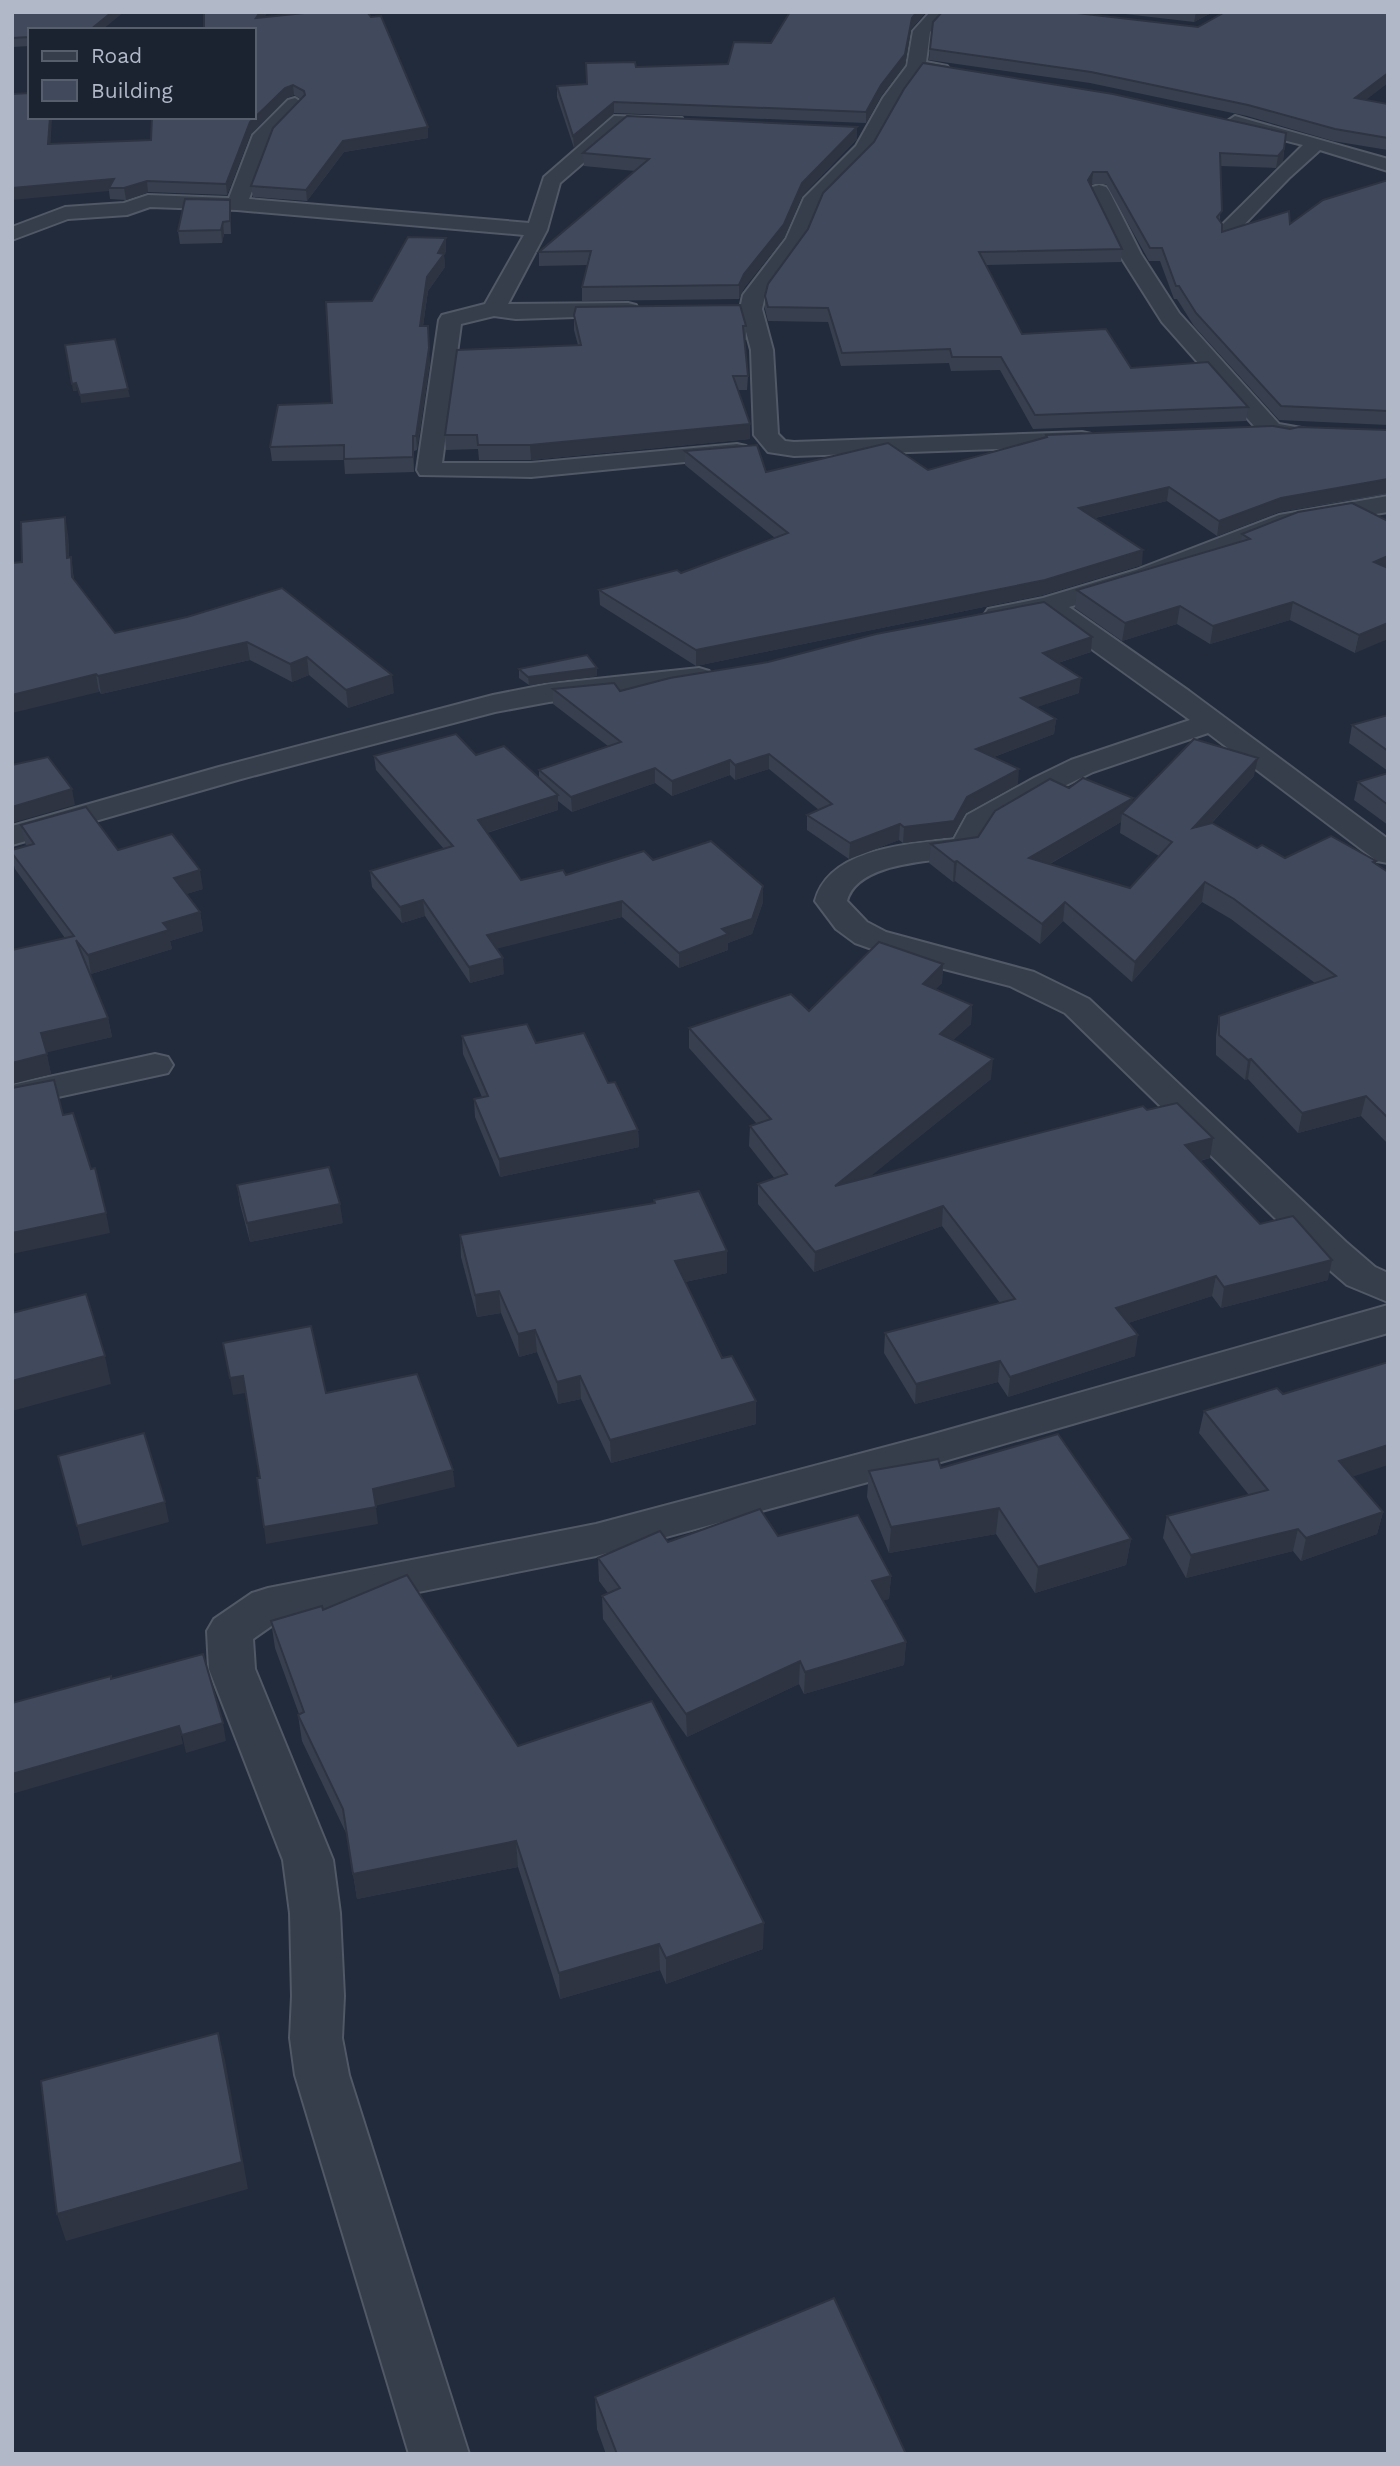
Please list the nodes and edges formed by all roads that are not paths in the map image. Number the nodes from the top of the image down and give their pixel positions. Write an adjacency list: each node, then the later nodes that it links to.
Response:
1 (940, 12): 2 (street)
2 (916, 66): 3 (street); 8 (street)
3 (956, 72)
4 (295, 104): 12 (street)
5 (1217, 119): 9 (street)
6 (700, 124): 13 (street)
7 (846, 131): 8 (street)
8 (873, 132): 19 (street)
9 (1317, 143): 10 (street); 14 (street)
10 (1388, 165)
11 (1099, 191): 20 (street)
12 (237, 204): 13 (street); 15 (street)
13 (537, 230): 16 (street)
14 (1228, 230)
15 (12, 234)
16 (494, 309): 17 (street); 24 (street)
17 (643, 309)
18 (724, 309): 19 (street)
19 (751, 309): 24 (street)
20 (1271, 430): 21 (street); 22 (street)
21 (1245, 432)
22 (1335, 437)
23 (1098, 439): 24 (street)
24 (777, 447)
25 (1388, 504): 26 (street)
26 (1048, 605): 27 (street); 29 (street)
27 (974, 619)
28 (726, 672): 30 (street)
29 (1212, 722): 31 (street); 34 (street)
30 (12, 836)
31 (1388, 854)
32 (155, 1065): 33 (street)
33 (12, 1096)
34 (1388, 1289)
35 (1388, 1319): 36 (street)
36 (439, 2454)

